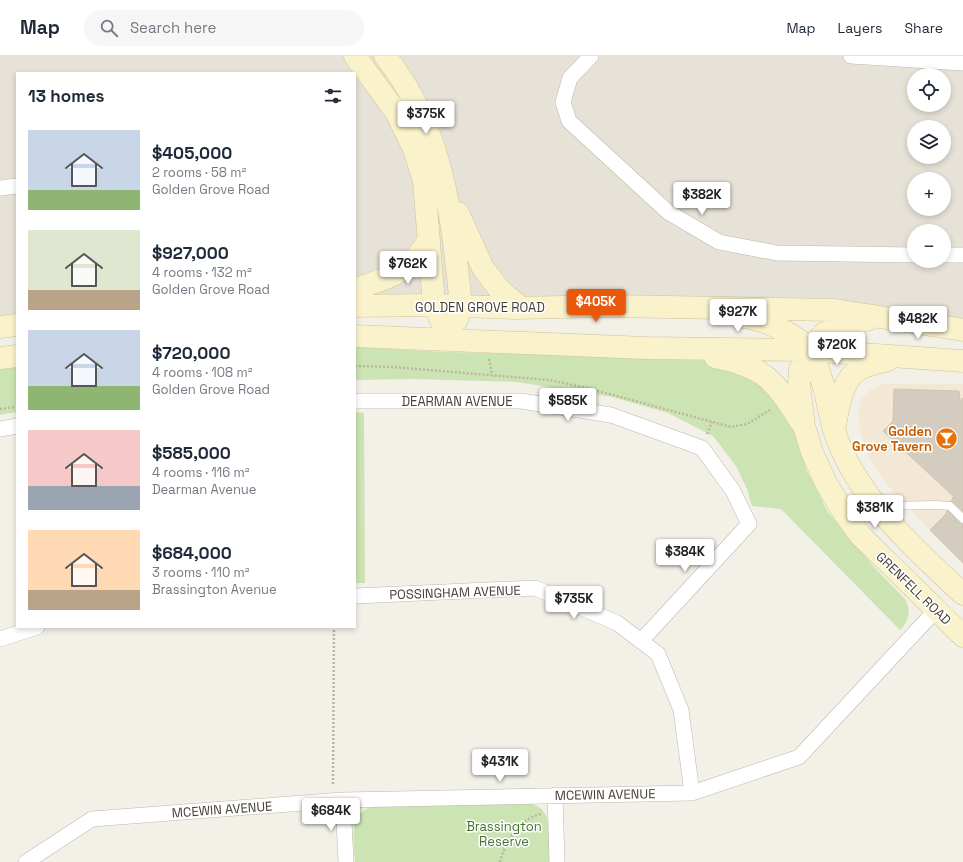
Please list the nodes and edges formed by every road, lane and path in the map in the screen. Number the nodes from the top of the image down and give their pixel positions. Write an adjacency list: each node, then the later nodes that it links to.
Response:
1 (356, 56): 9 (main road)
2 (385, 56): 6 (main road)
3 (591, 56): 10 (street)
4 (851, 56): 5 (street)
5 (963, 63)
6 (443, 176): 16 (main road); 18 (main road)
7 (16, 186): 8 (street)
8 (0, 188)
9 (429, 240): 13 (main road); 14 (main road)
10 (907, 255)
11 (951, 255): 12 (street)
12 (963, 255)
13 (356, 289)
14 (434, 305): 15 (main road, GOLDEN GROVE ROAD); 16 (main road, GOLDEN GROVE ROAD); 24 (main road)
15 (356, 306)
16 (461, 306): 18 (main road, GOLDEN GROVE ROAD); 24 (main road)
17 (670, 307): 18 (main road, GOLDEN GROVE ROAD); 19 (main road, GOLDEN GROVE ROAD); 26 (main road)
18 (521, 308)
19 (878, 317): 22 (main road, GOLDEN GROVE ROAD); 26 (main road, GRENFELL ROAD)
20 (16, 325): 21 (main road)
21 (0, 327)
22 (963, 330)
23 (356, 336): 24 (main road)
24 (450, 340): 25 (main road)
25 (673, 348): 26 (main road); 34 (main road)
26 (812, 350): 28 (main road); 39 (main road, GRENFELL ROAD); 41 (main road)
27 (16, 356): 29 (main road)
28 (900, 356): 31 (main road); 41 (main road)
29 (0, 358)
30 (489, 359): 33 (path)
31 (963, 361)
32 (356, 366): 33 (path)
33 (492, 375): 34 (path)
34 (785, 397): 39 (main road)
35 (356, 401): 51 (street, DEARMAN AVENUE)
36 (16, 407): 37 (path)
37 (0, 409)
38 (16, 426): 40 (street)
39 (804, 426): 46 (main road, GRENFELL ROAD)
40 (0, 429)
41 (834, 430): 42 (main road)
42 (879, 506): 43 (lane); 44 (main road)
43 (963, 519)
44 (963, 594)
45 (356, 596): 51 (street, POSSINGHAM AVENUE)
46 (936, 610): 49 (main road, GRENFELL ROAD); 52 (street, MCEWIN AVENUE)
47 (33, 628): 50 (street)
48 (334, 628): 54 (path)
49 (963, 636)
50 (0, 639)
51 (641, 641): 52 (street, POSSINGHAM AVENUE)
52 (692, 792): 53 (street, MCEWIN AVENUE)
53 (554, 795): 54 (street, MCEWIN AVENUE); 55 (street)
54 (338, 801): 56 (street, MCEWIN AVENUE); 57 (street)
55 (555, 812): 58 (path); 59 (street)
56 (26, 862)
57 (346, 862)
58 (500, 862)
59 (557, 862)

